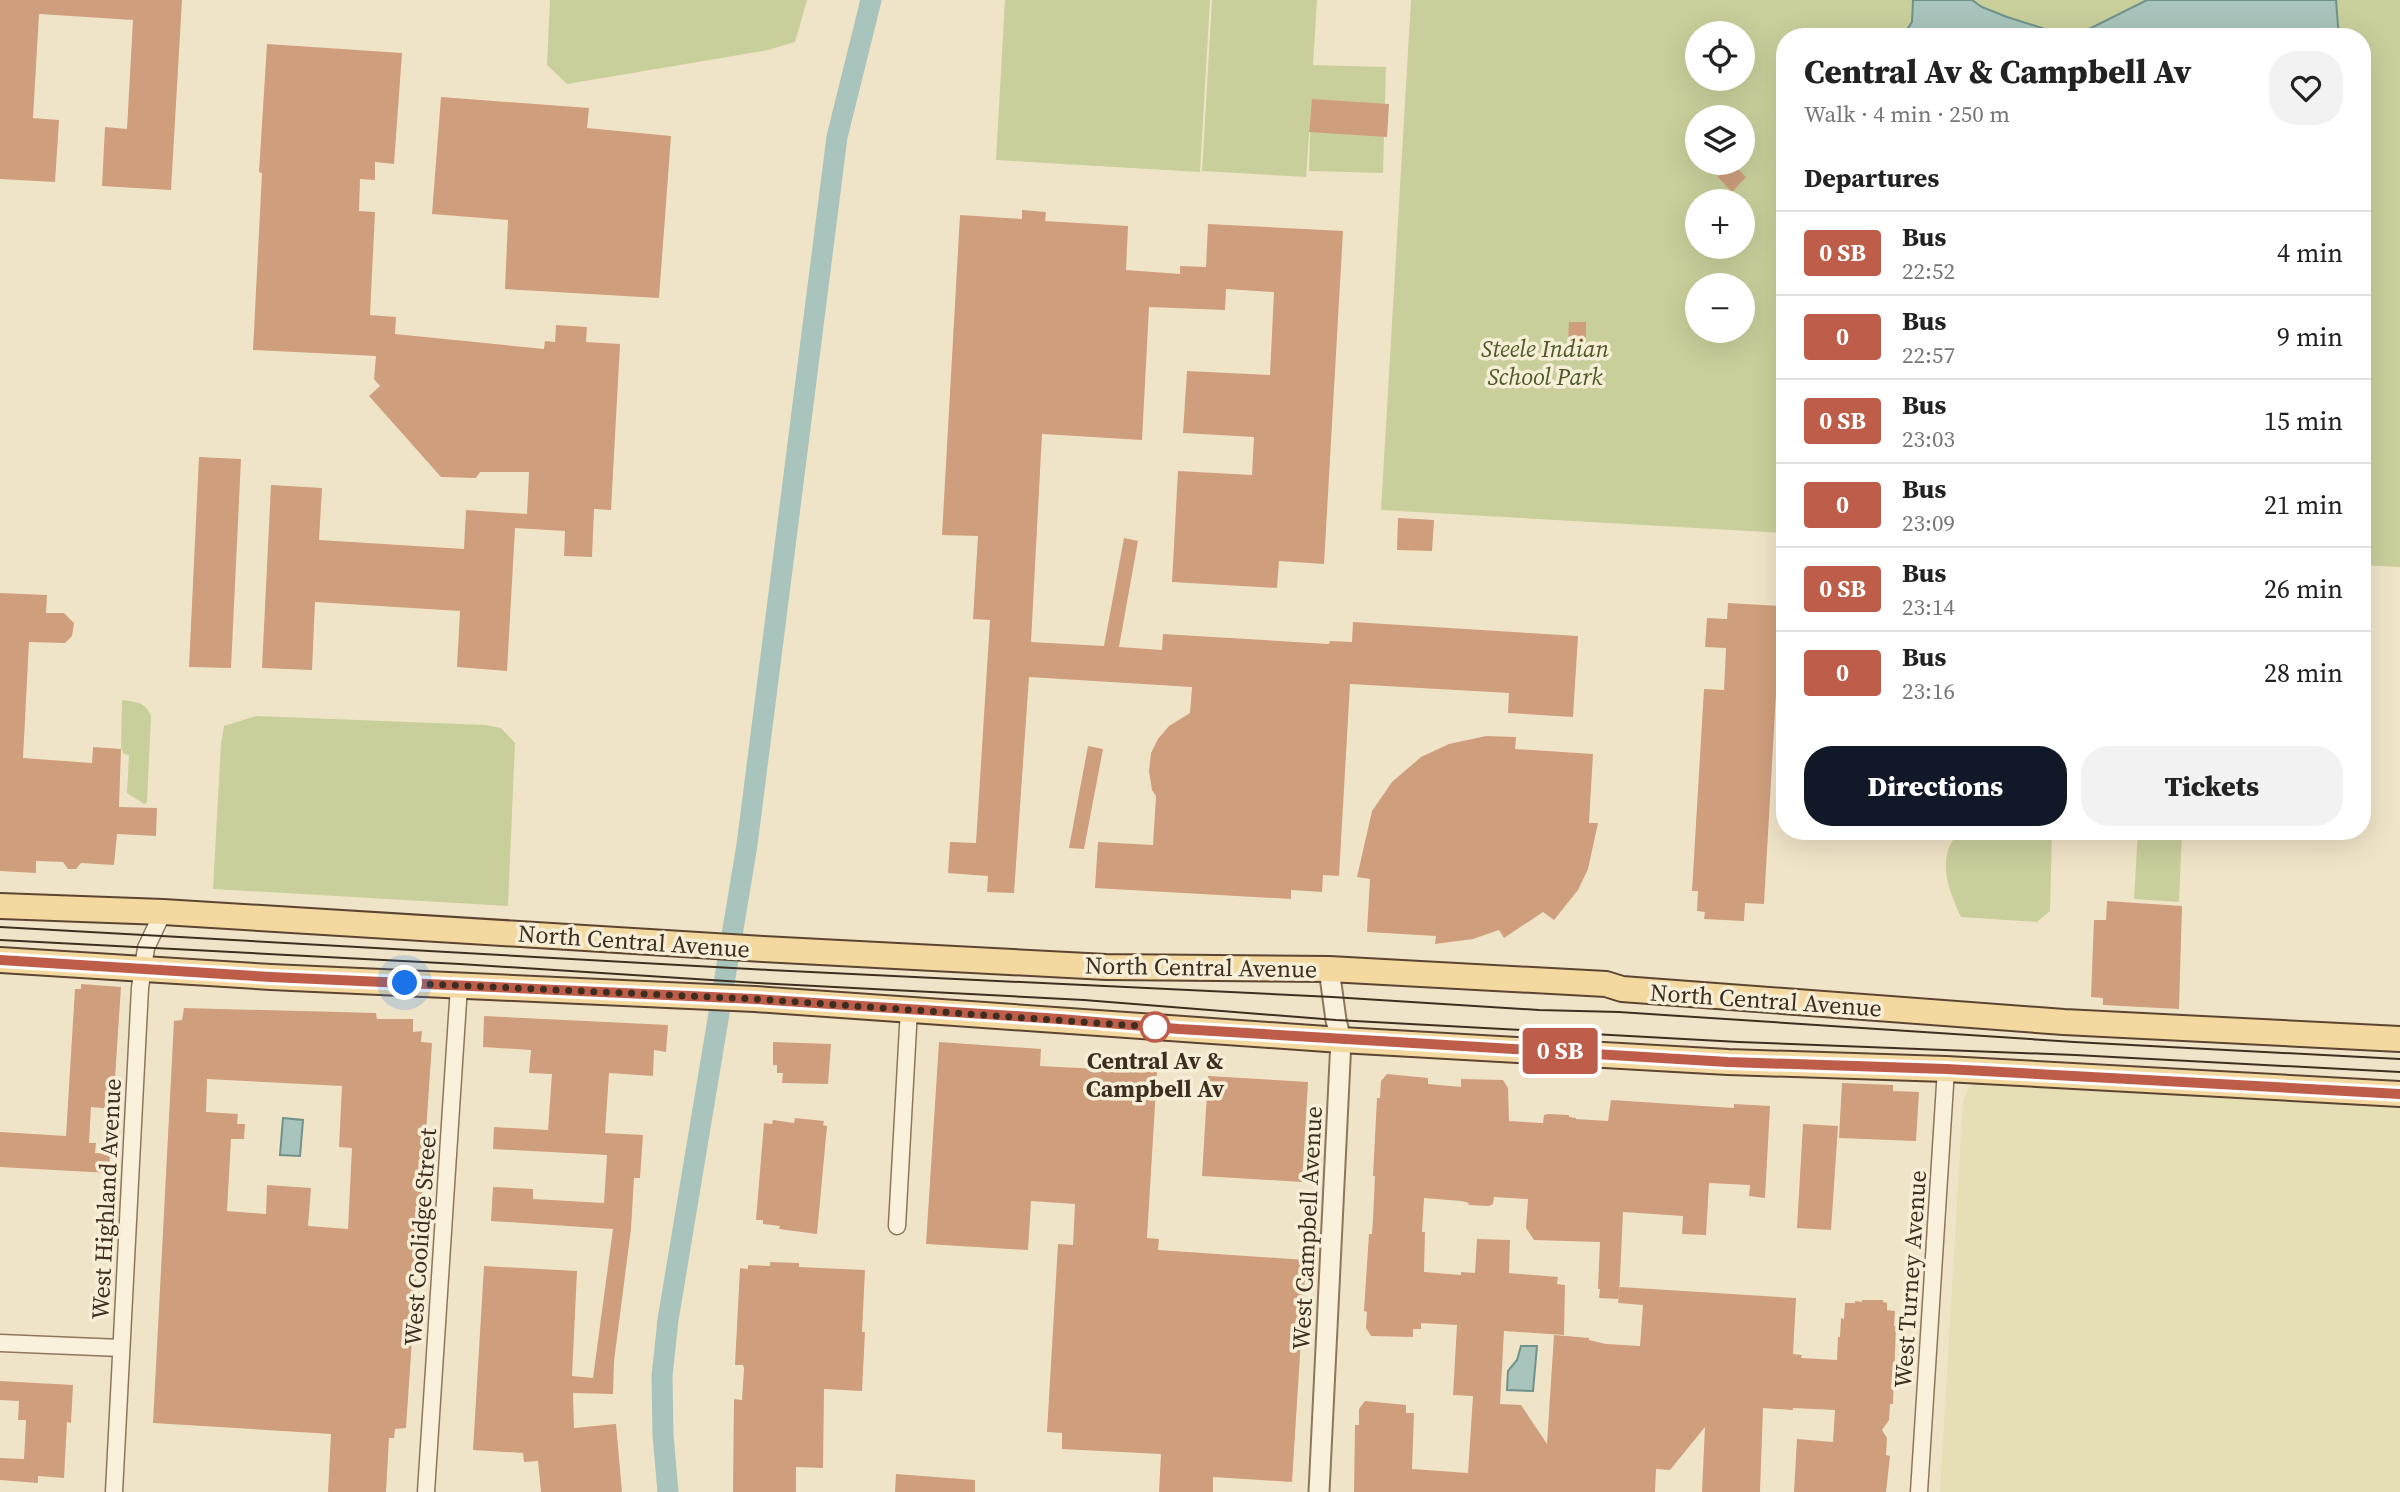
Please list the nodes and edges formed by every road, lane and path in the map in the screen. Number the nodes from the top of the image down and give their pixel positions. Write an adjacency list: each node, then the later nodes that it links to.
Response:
1 (0, 906): 2 (main road, North Central Avenue)
2 (163, 912): 4 (street, West Highland Avenue); 5 (main road, North Central Avenue)
3 (0, 960): 4 (main road, North Central Avenue)
4 (142, 968): 6 (main road, North Central Avenue); 14 (street, West Highland Avenue)
5 (1329, 969): 8 (main road, North Central Avenue); 9 (street, West Campbell Avenue)
6 (459, 986): 7 (main road, North Central Avenue); 16 (street, West Coolidge Street)
7 (909, 1009): 9 (main road, North Central Avenue); 12 (street)
8 (2400, 1039)
9 (1341, 1040): 10 (main road, North Central Avenue); 17 (street, West Campbell Avenue)
10 (1946, 1069): 11 (main road, North Central Avenue); 18 (street, West Turney Avenue)
11 (2400, 1094)
12 (897, 1226)
13 (0, 1343): 14 (street)
14 (121, 1348): 15 (street, West Highland Avenue)
15 (114, 1492)
16 (426, 1492)
17 (1319, 1492)
18 (1919, 1492)

